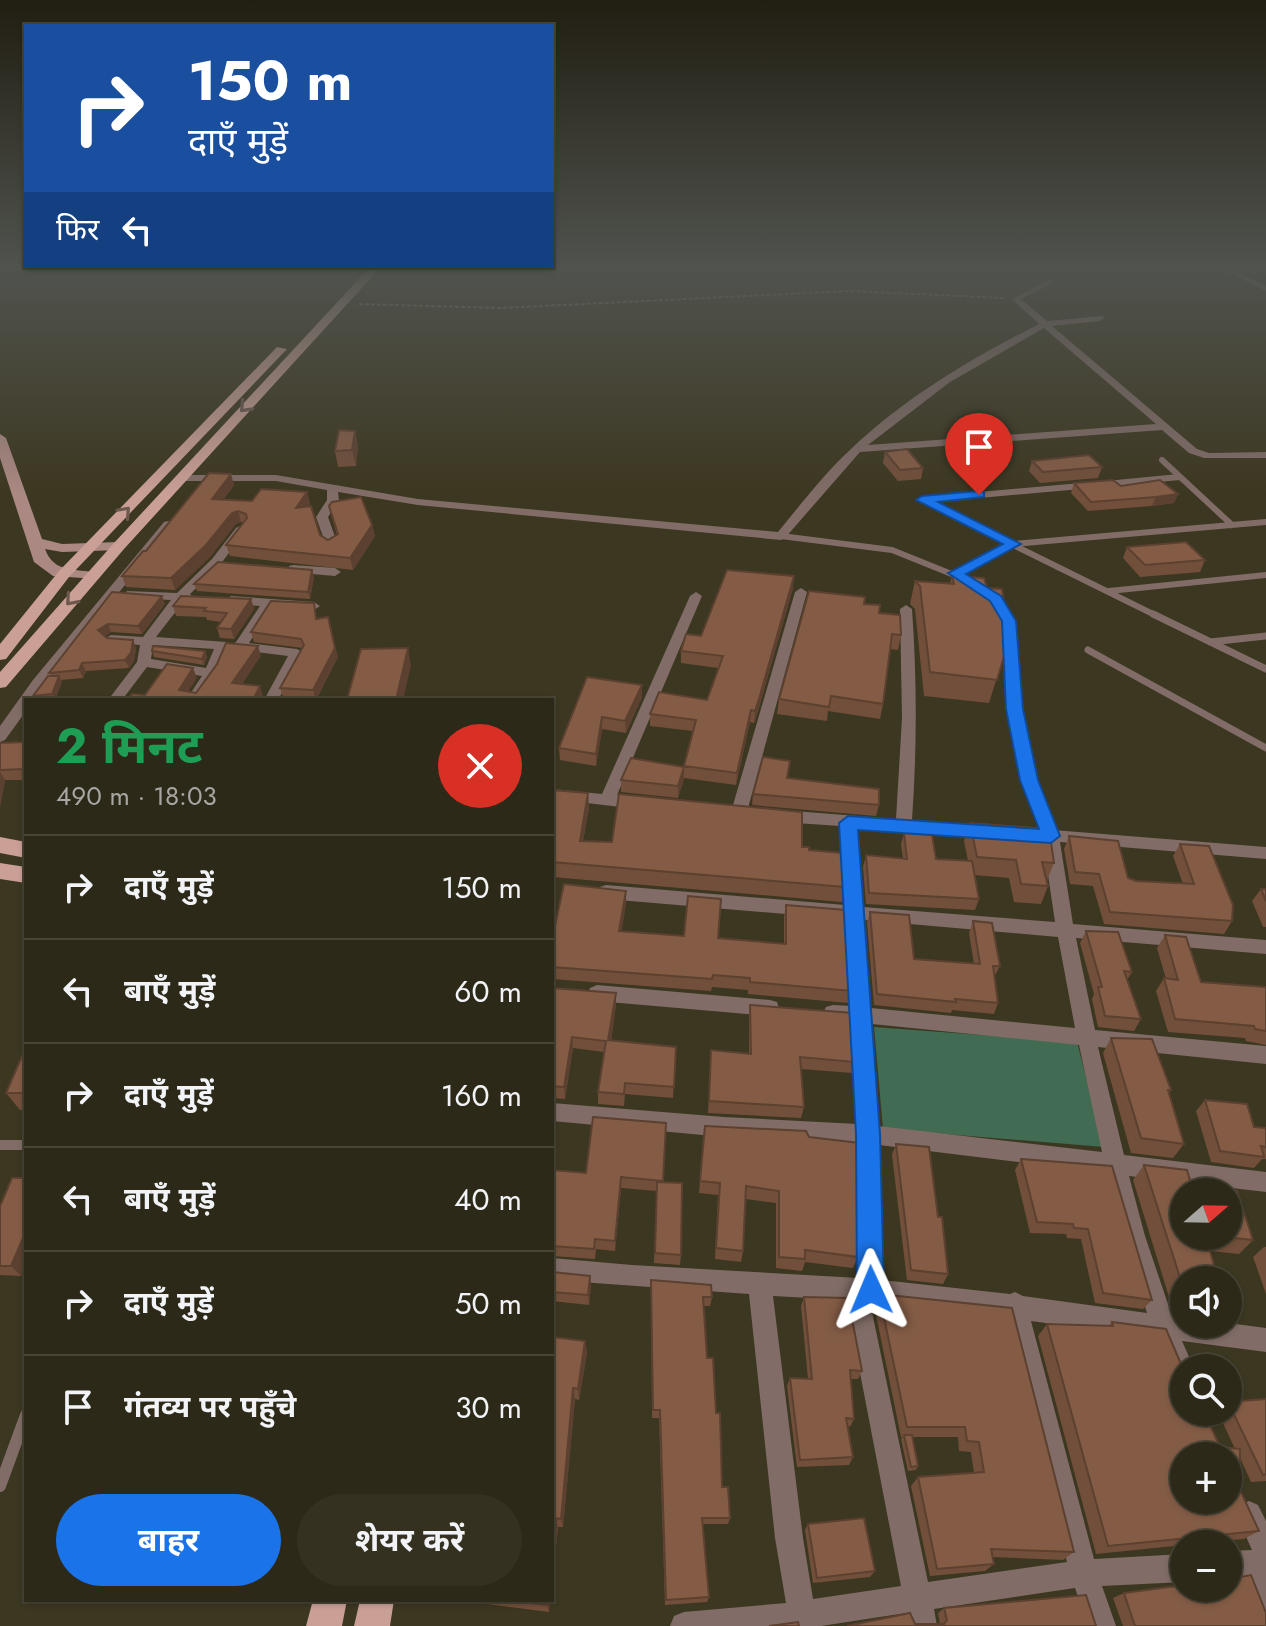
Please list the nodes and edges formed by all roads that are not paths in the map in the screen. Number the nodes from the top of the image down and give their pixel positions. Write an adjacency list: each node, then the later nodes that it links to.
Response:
1 (286, 344): 26 (main road, one-way to 1)
2 (304, 344): 11 (main road, one-way to 11)
3 (1008, 344): 7 (street)
4 (1067, 344): 5 (street)
5 (1161, 427): 7 (street); 8 (street)
6 (0, 438): 22 (main road)
7 (857, 449): 21 (street)
8 (1266, 455)
9 (1162, 460): 10 (lane)
10 (1179, 477): 13 (lane); 19 (lane)
11 (180, 478): 12 (street); 25 (main road)
12 (208, 478): 15 (street); 16 (street)
13 (1104, 484)
14 (1089, 485): 23 (lane)
15 (332, 487): 21 (street); 24 (street)
16 (198, 489)
17 (179, 512): 38 (street)
18 (1266, 522): 19 (lane)
19 (1232, 525): 23 (lane)
20 (242, 528): 27 (street)
21 (781, 536): 31 (lane)
22 (37, 543): 26 (main road); 32 (main road)
23 (1014, 544): 31 (lane); 36 (lane)
24 (332, 545)
25 (119, 546): 26 (main road); 34 (main road)
26 (90, 547): 32 (main road)
27 (216, 562): 28 (street); 40 (street)
28 (230, 563)
29 (275, 567): 30 (street)
30 (335, 572)
31 (955, 573): 35 (lane)
32 (64, 574): 34 (main road); 52 (main road)
33 (1266, 575): 36 (lane)
34 (92, 576): 56 (main road, one-way to 56)
35 (974, 584)
36 (1108, 591): 48 (lane)
37 (801, 592): 69 (street)
38 (109, 593): 40 (street); 57 (street)
39 (696, 596): 67 (street)
40 (195, 597): 42 (street); 47 (street)
41 (996, 599): 71 (lane)
42 (268, 603): 43 (street); 50 (street)
43 (314, 606)
44 (906, 609): 70 (street)
45 (1266, 636): 48 (lane)
46 (111, 639): 47 (street)
47 (147, 640): 49 (street); 53 (street)
48 (1210, 642): 54 (lane)
49 (222, 645): 50 (street); 55 (street)
50 (240, 647): 60 (street)
51 (1088, 650): 64 (lane)
52 (0, 655)
53 (144, 662): 55 (street); 58 (street)
54 (1266, 669)
55 (211, 673): 59 (street)
56 (0, 683)
57 (30, 698)
58 (117, 698)
59 (194, 698)
60 (272, 698)
61 (24, 708): 63 (street)
62 (1266, 737): 64 (lane)
63 (4, 743)
64 (1257, 744): 65 (lane)
65 (1266, 748)
66 (554, 794): 67 (street)
67 (607, 800): 68 (street)
68 (651, 804)
69 (848, 823): 70 (street); 78 (street)
70 (904, 826): 71 (street)
71 (1051, 836): 74 (street); 79 (street)
72 (0, 845): 73 (main road)
73 (24, 850)
74 (1266, 853)
75 (0, 871): 76 (main road)
76 (24, 875)
77 (586, 890): 78 (street)
78 (855, 912): 79 (street); 84 (street)
79 (1062, 928): 80 (street); 85 (street)
80 (1266, 947)
81 (582, 992): 82 (street)
82 (783, 1009)
83 (815, 1011): 84 (street)
84 (862, 1015): 85 (street); 88 (street)
85 (1086, 1038): 86 (street); 91 (street)
86 (1266, 1055)
87 (554, 1112): 88 (street)
88 (868, 1134): 91 (street); 95 (street)
89 (0, 1145): 90 (lane)
90 (24, 1145)
91 (1114, 1163): 92 (street); 97 (street)
92 (1266, 1182)
93 (554, 1269): 94 (street)
94 (760, 1285): 95 (street); 113 (street)
95 (864, 1290): 96 (street); 109 (street)
96 (1015, 1304): 97 (street); 108 (street)
97 (1163, 1328): 98 (street); 99 (street)
98 (1266, 1340)
99 (1175, 1354)
100 (24, 1420): 101 (lane)
101 (0, 1486)
102 (1242, 1498): 103 (street)
103 (1266, 1551)
104 (1266, 1563): 105 (street)
105 (1242, 1564)
106 (1170, 1569): 108 (street)
107 (1266, 1571): 112 (street)
108 (1084, 1573): 109 (street); 118 (street)
109 (916, 1598): 113 (street); 117 (street)
110 (330, 1602): 114 (main road)
111 (377, 1602): 115 (main road)
112 (1266, 1609)
113 (802, 1620): 116 (street)
114 (324, 1626)
115 (372, 1626)
116 (684, 1626)
117 (923, 1626)
118 (1102, 1626)

